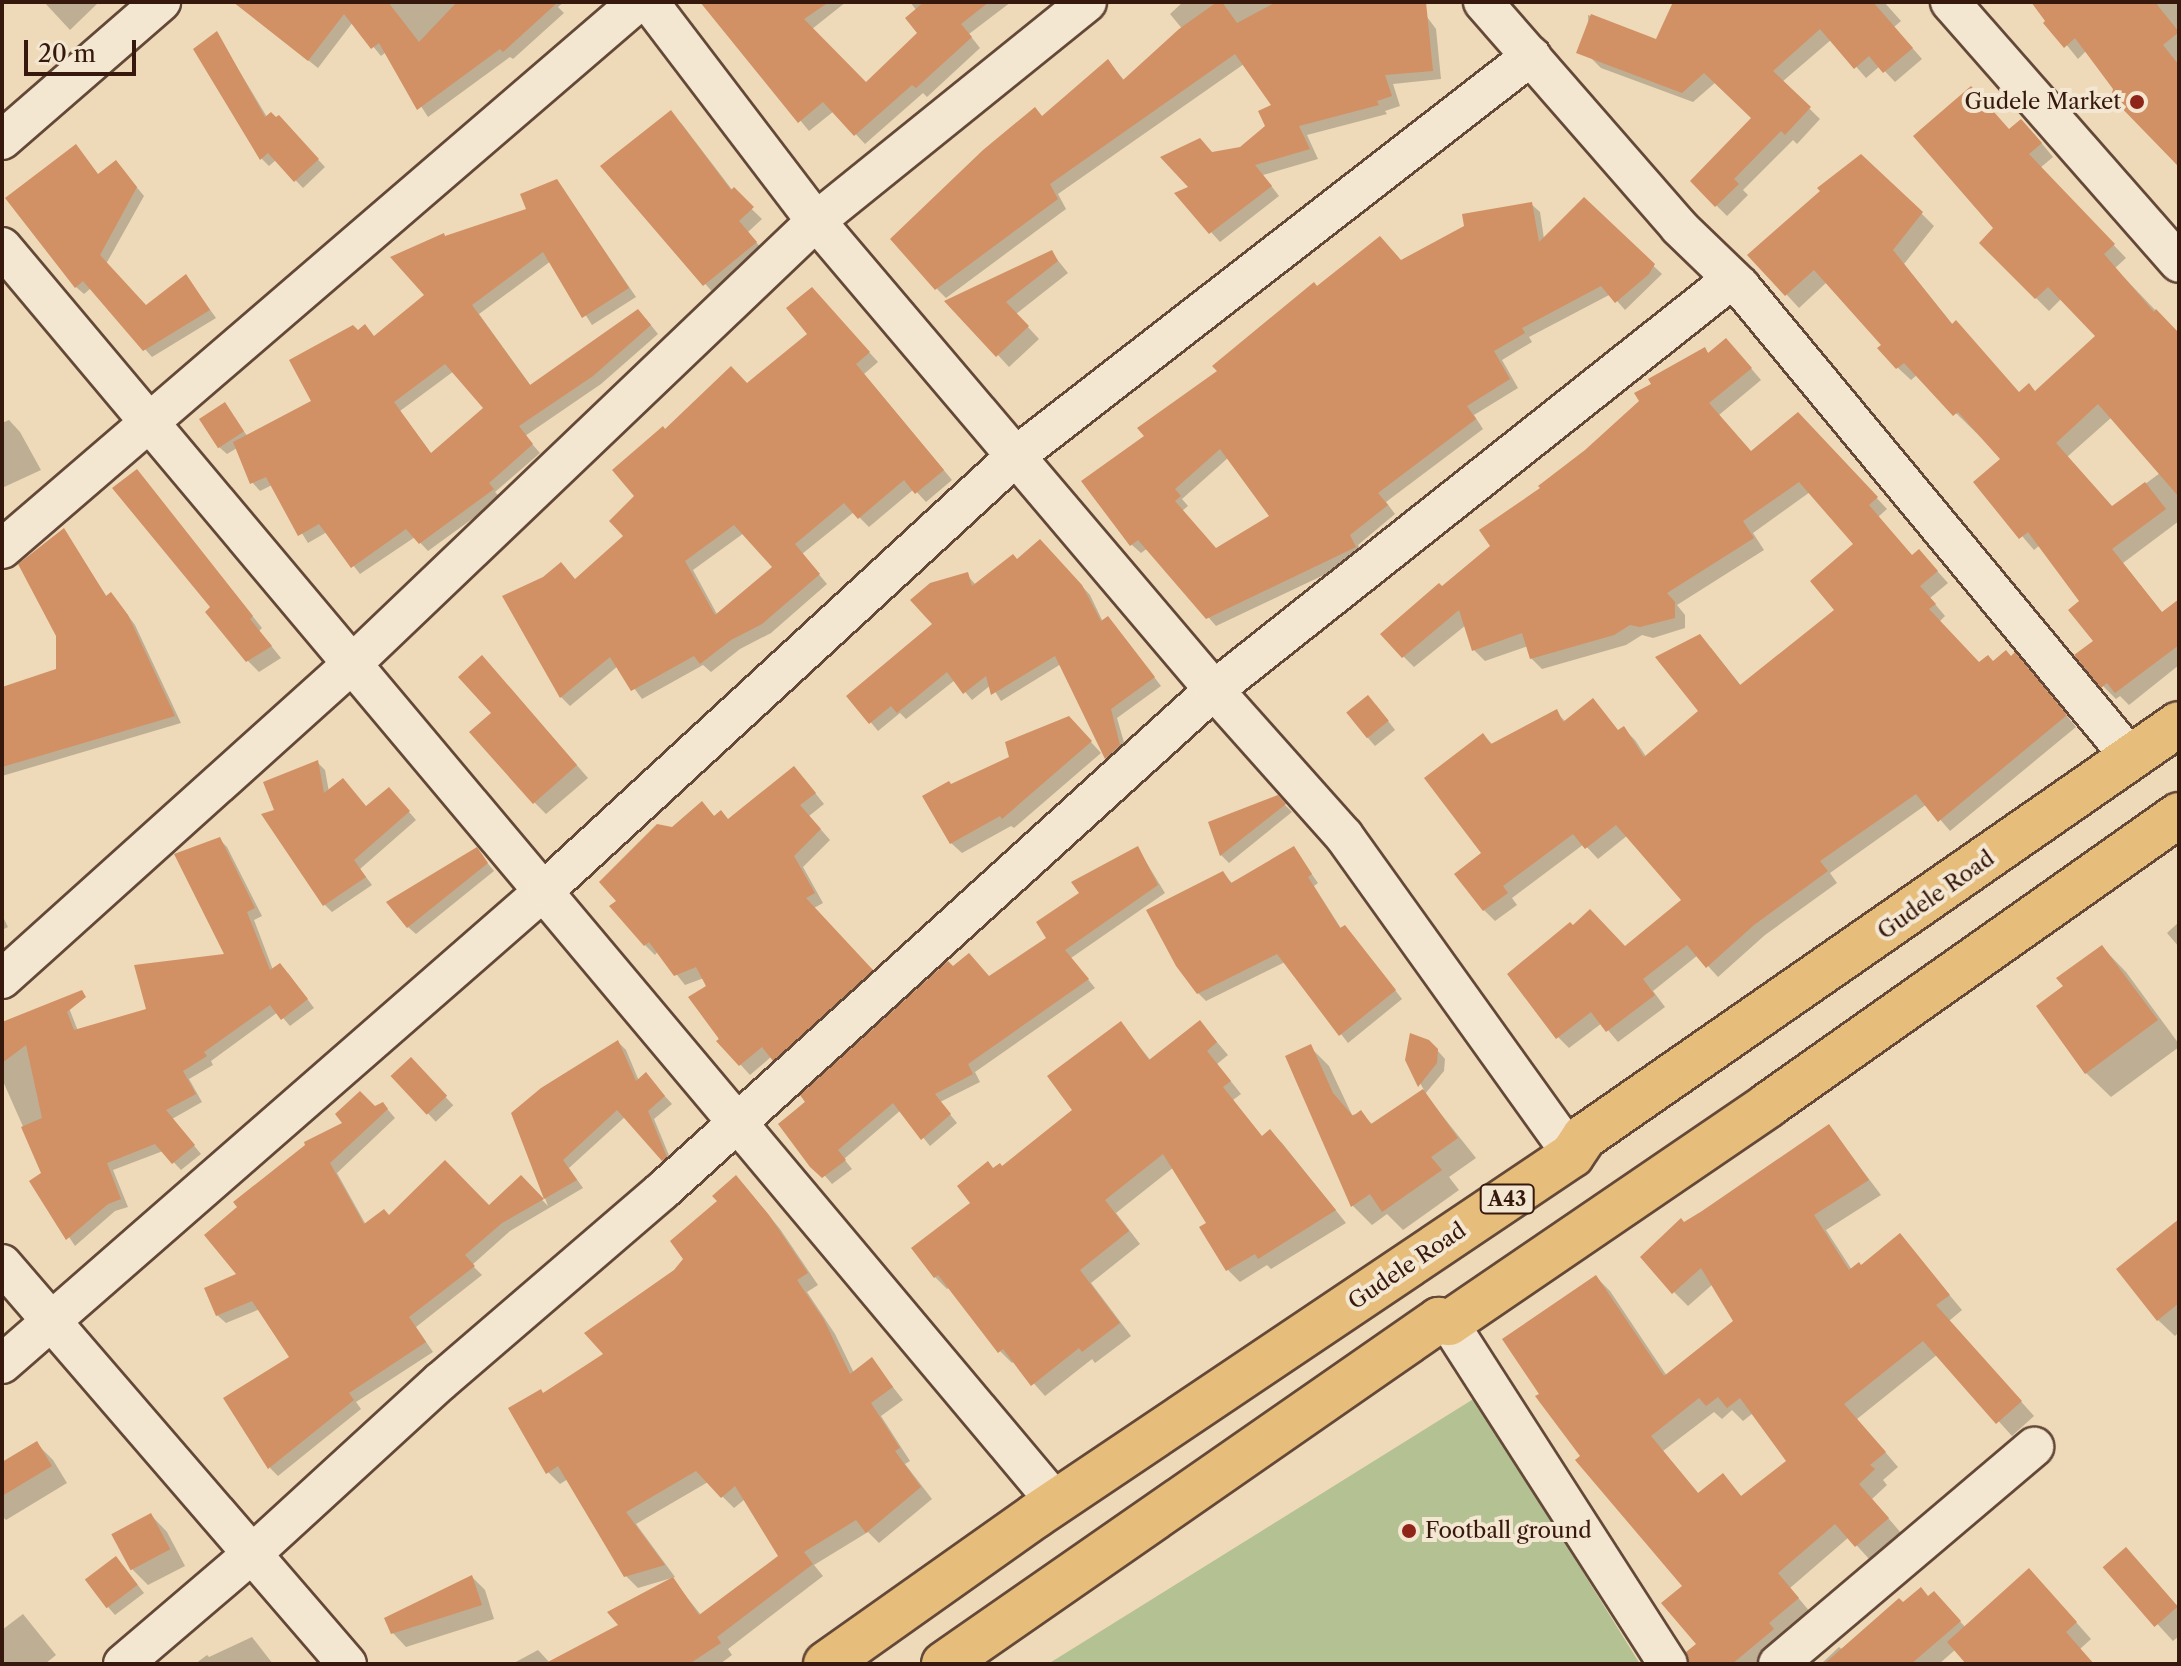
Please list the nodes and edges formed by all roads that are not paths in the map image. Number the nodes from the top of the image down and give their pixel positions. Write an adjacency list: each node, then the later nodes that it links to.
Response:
1 (161, 2): 8 (street)
2 (638, 2): 13 (street)
3 (649, 2): 9 (street)
4 (1087, 2): 9 (street)
5 (1483, 2): 7 (street)
6 (1950, 2): 11 (street)
7 (1531, 56): 12 (street); 14 (street)
8 (2, 140)
9 (816, 221): 14 (street); 16 (street)
10 (2, 247): 13 (street)
11 (2179, 263)
12 (1731, 280): 17 (street); 19 (street)
13 (150, 423): 15 (street); 16 (street)
14 (1017, 455): 17 (street); 21 (street)
15 (2, 549)
16 (352, 664): 21 (street); 22 (street)
17 (1214, 690): 23 (street); 24 (street)
18 (2179, 724): 19 (highway, Gudele Road / A43)
19 (2131, 758): 24 (highway, Gudele Road / A43)
20 (2179, 815): 27 (highway)
21 (543, 891): 23 (street); 26 (street)
22 (2, 979)
23 (737, 1123): 30 (street); 31 (street)
24 (1572, 1155): 30 (highway, Gudele Road / A43)
25 (2, 1264): 26 (street)
26 (50, 1320): 28 (street); 31 (street)
27 (1449, 1323): 35 (highway); 36 (street)
28 (2, 1364)
29 (2034, 1447): 37 (street)
30 (1056, 1502): 34 (highway, Gudele Road / A43)
31 (252, 1554): 32 (street); 33 (street)
32 (123, 1664)
33 (347, 1664)
34 (826, 1664)
35 (944, 1664)
36 (1668, 1664)
37 (1778, 1664)

